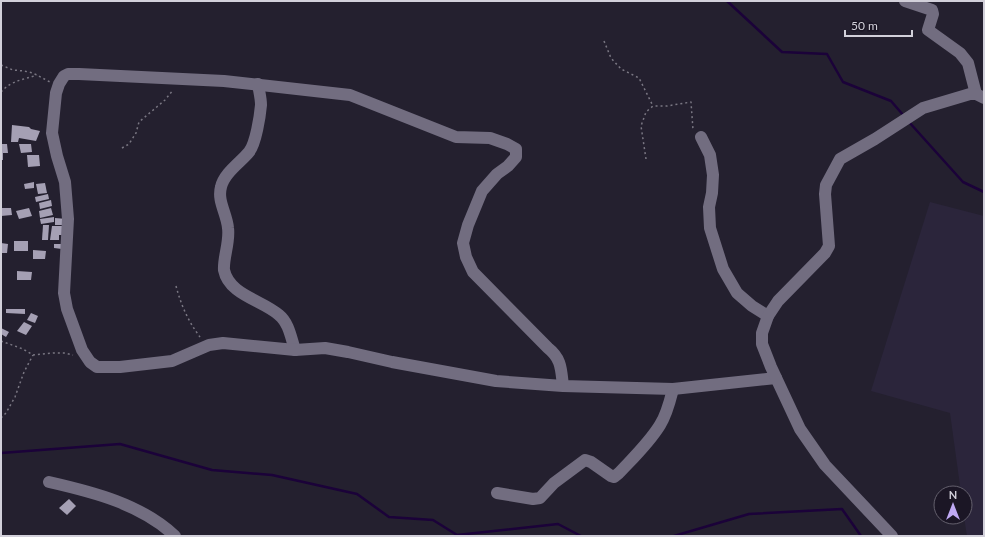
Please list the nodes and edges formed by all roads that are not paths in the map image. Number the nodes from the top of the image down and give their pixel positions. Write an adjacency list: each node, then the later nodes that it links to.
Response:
1 (905, 1): 3 (street)
2 (258, 84): 6 (street); 6 (street); 8 (street)
3 (980, 96): 5 (street)
4 (700, 137): 5 (street)
5 (768, 316): 7 (street)
6 (296, 350): 8 (street)
7 (776, 378): 9 (street); 13 (street)
8 (563, 386): 9 (street)
9 (673, 389): 11 (street)
10 (49, 482): 12 (street)
11 (497, 493)
12 (175, 536)
13 (892, 536)

